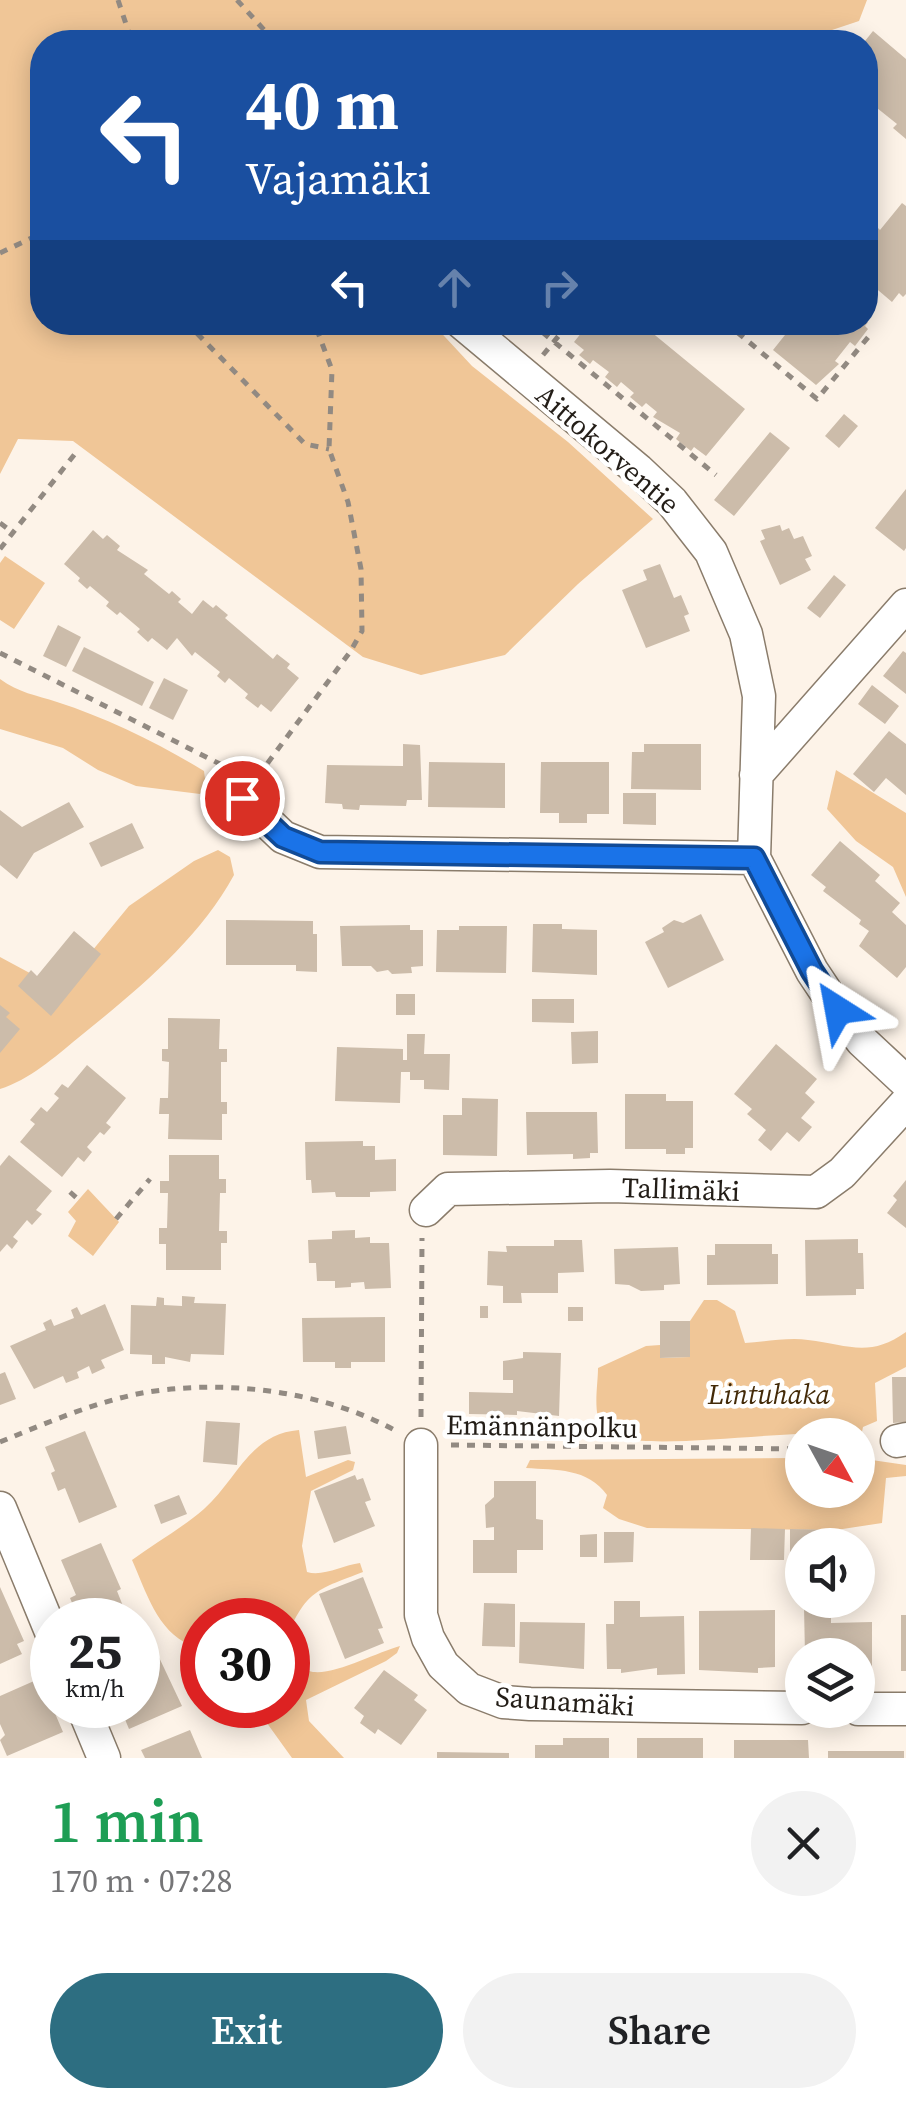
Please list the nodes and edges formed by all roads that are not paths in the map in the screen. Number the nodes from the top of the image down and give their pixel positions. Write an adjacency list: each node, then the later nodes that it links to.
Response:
1 (476, 335): 3 (street, Aittokorventie)
2 (906, 605): 3 (street)
3 (756, 774): 5 (street, Aittokorventie)
4 (242, 798): 5 (street)
5 (754, 858): 6 (street, Aittokorventie)
6 (906, 1082)
7 (906, 1102): 8 (street, Tallimäki)
8 (426, 1210)
9 (420, 1445): 12 (street, Saunamäki)
10 (0, 1508): 11 (street)
11 (37, 1598)
12 (785, 1708)
13 (875, 1708): 14 (street)
14 (906, 1709)
15 (92, 1728): 16 (street)
16 (104, 1758)

